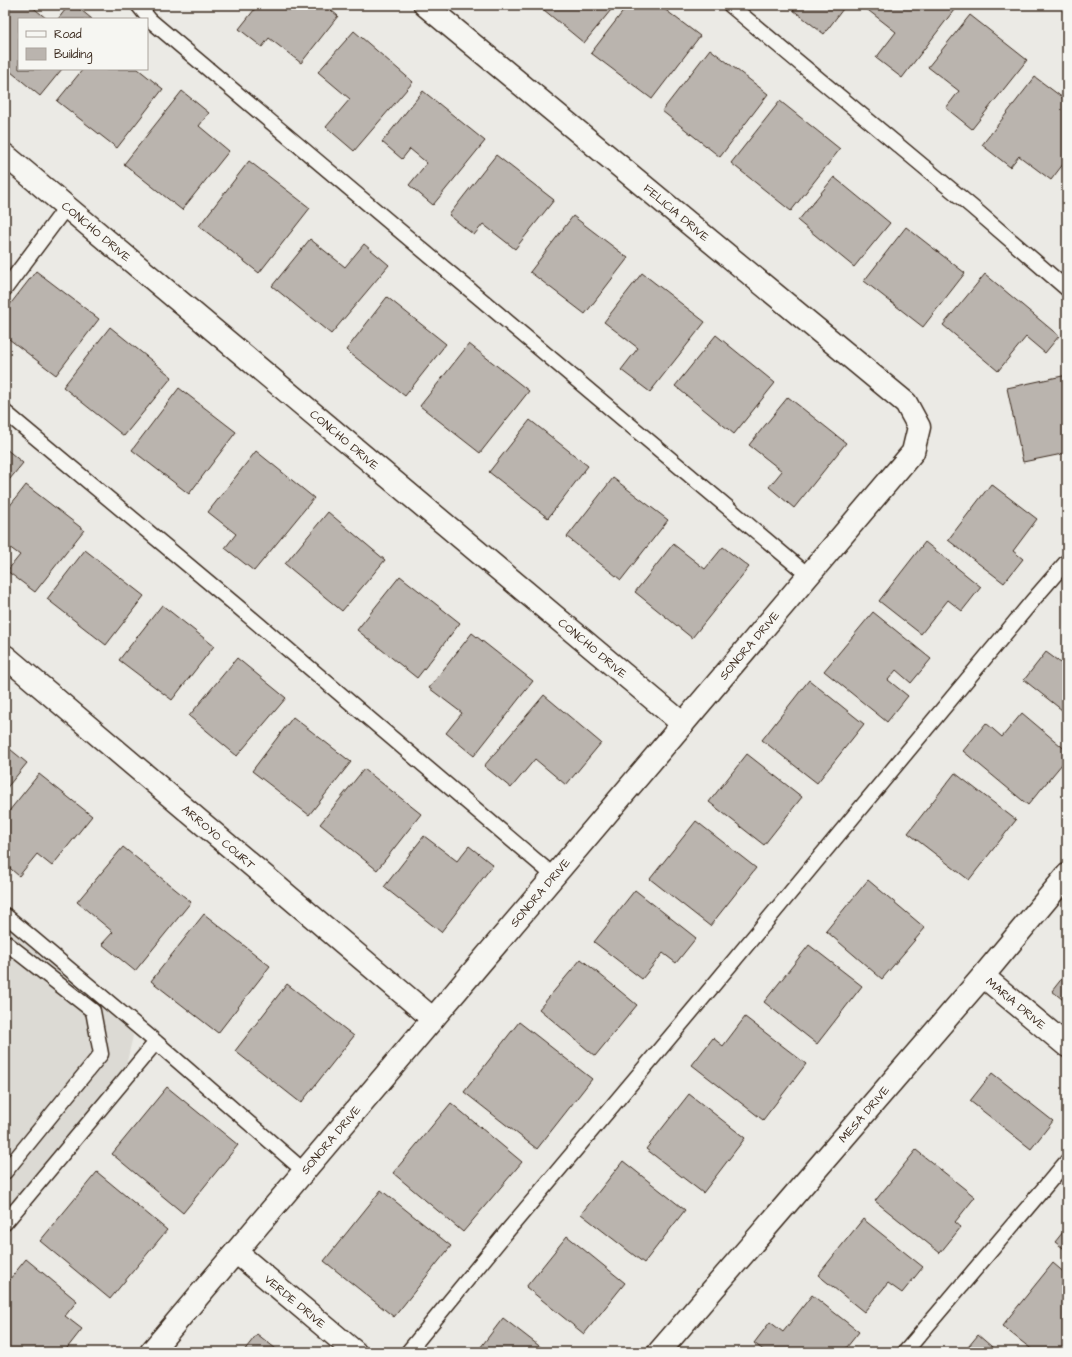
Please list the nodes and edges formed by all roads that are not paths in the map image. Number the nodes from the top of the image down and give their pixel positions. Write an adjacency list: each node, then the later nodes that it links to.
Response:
1 (138, 5): 11 (lane)
2 (425, 5): 9 (street, FELICIA DRIVE)
3 (730, 5): 7 (lane)
4 (5, 155): 5 (street, CONCHO DRIVE)
5 (67, 206): 6 (lane); 13 (street, CONCHO DRIVE)
6 (5, 288)
7 (1067, 289)
8 (5, 412): 15 (lane)
9 (919, 427): 11 (street, SONORA DRIVE)
10 (1067, 560): 29 (lane)
11 (808, 576): 13 (street, SONORA DRIVE)
12 (5, 656): 19 (street, ARROYO COURT)
13 (683, 724): 15 (street, SONORA DRIVE)
14 (1067, 875): 18 (street, MESA DRIVE)
15 (554, 876): 19 (street, SONORA DRIVE)
16 (5, 915): 20 (lane)
17 (5, 942): 24 (lane)
18 (983, 976): 21 (street, MARIA DRIVE); 30 (street, MESA DRIVE)
19 (433, 1019): 23 (street, SONORA DRIVE)
20 (156, 1042): 23 (lane); 25 (lane)
21 (1067, 1046)
22 (1067, 1161): 31 (lane)
23 (304, 1171): 26 (street, SONORA DRIVE)
24 (5, 1172)
25 (5, 1223)
26 (236, 1252): 27 (street, SONORA DRIVE); 28 (street, VERDE DRIVE)
27 (151, 1352)
28 (355, 1352)
29 (408, 1352)
30 (659, 1352)
31 (905, 1352)

